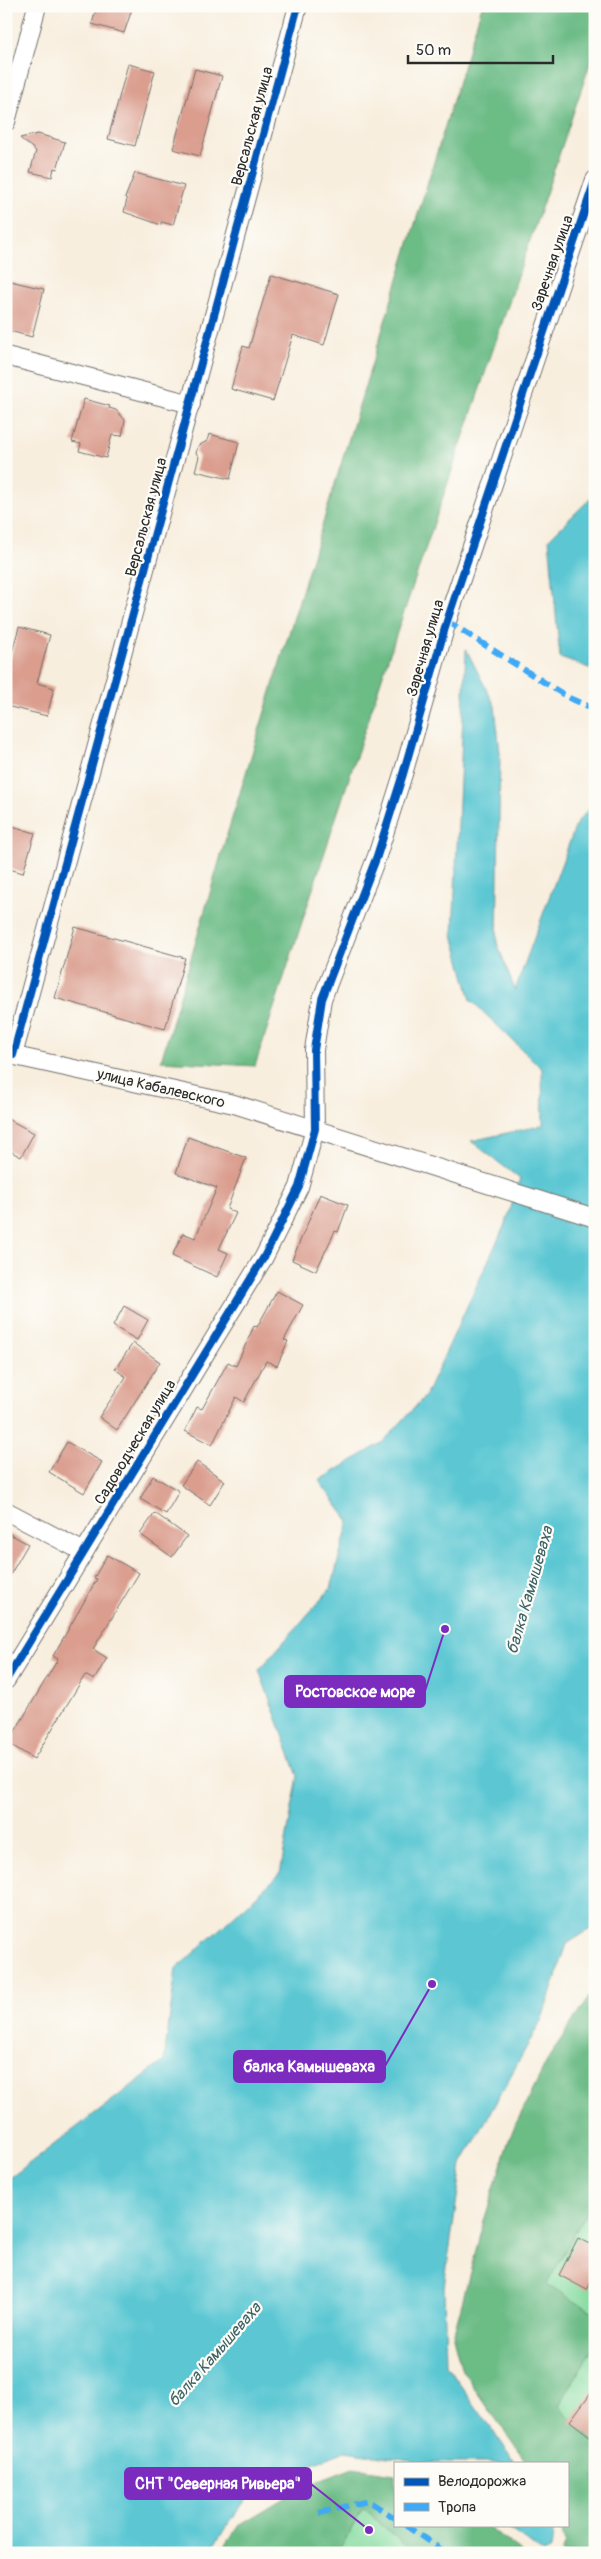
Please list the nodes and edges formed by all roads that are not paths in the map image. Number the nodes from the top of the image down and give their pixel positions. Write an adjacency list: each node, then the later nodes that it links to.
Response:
1 (37, 6): 3 (street)
2 (298, 6): 6 (street, Версальская улица)
3 (6, 122)
4 (595, 180): 8 (street, Заречная улица)
5 (6, 356): 6 (street)
6 (191, 404): 7 (street, Версальская улица)
7 (10, 1055): 8 (street, улица Кабалевского)
8 (314, 1129): 9 (street, Заречная улица); 10 (street, улица Кабалевского)
9 (285, 1218): 12 (street, Садоводческая улица)
10 (595, 1218)
11 (6, 1511): 12 (street)
12 (84, 1552): 13 (street, Садоводческая улица)
13 (6, 1680)

